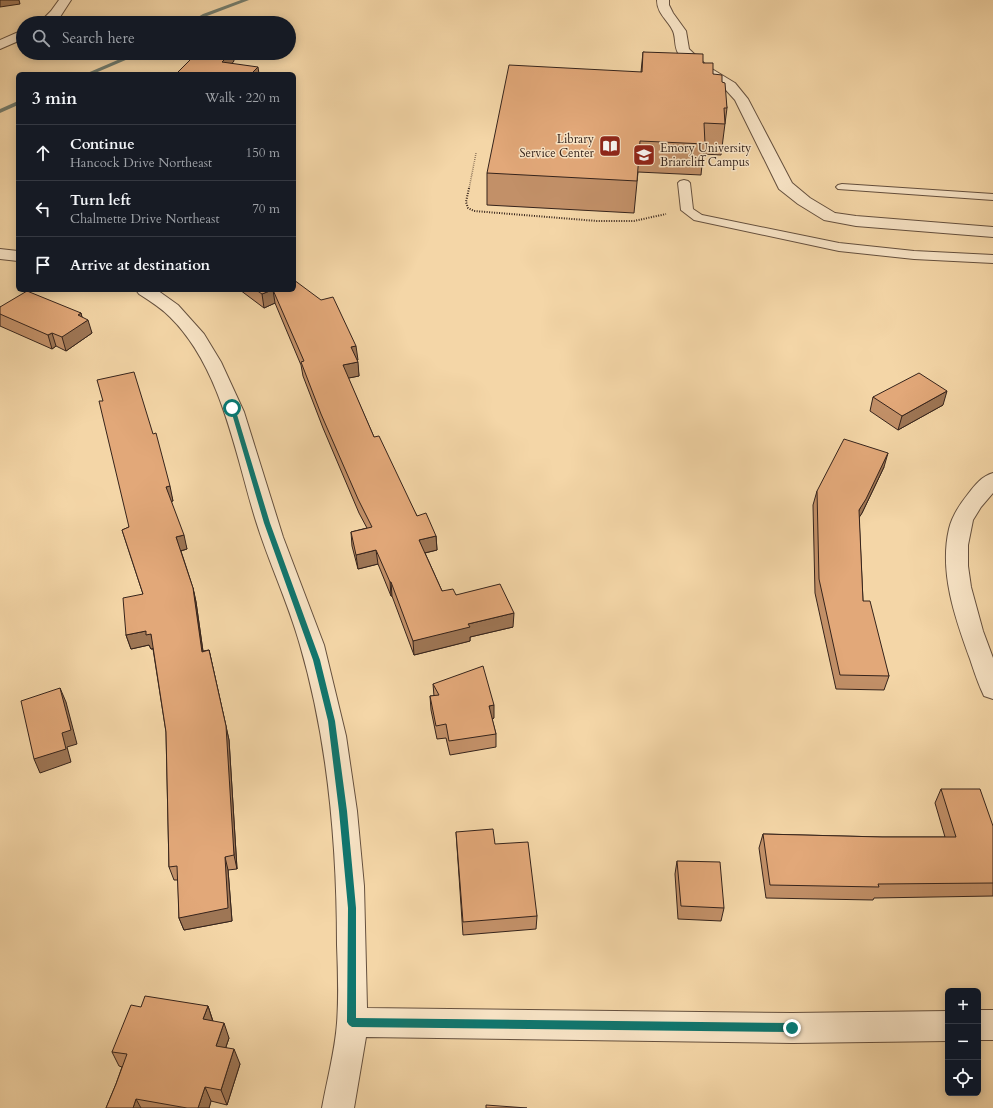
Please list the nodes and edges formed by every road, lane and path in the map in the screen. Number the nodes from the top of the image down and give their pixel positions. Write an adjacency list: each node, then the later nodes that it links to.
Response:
1 (65, 0): 3 (street)
2 (663, 0): 11 (street)
3 (54, 16)
4 (16, 37): 5 (street)
5 (0, 45)
6 (476, 152): 10 (path)
7 (684, 183): 10 (lane)
8 (842, 187): 9 (lane)
9 (993, 197)
10 (686, 210): 14 (lane)
11 (993, 232)
12 (0, 254): 13 (street)
13 (16, 256)
14 (993, 259)
15 (148, 292): 18 (street)
16 (993, 480): 17 (street)
17 (993, 689)
18 (352, 1022): 21 (street); 22 (street)
19 (981, 1025): 20 (street)
20 (993, 1025)
21 (945, 1026)
22 (338, 1108)

